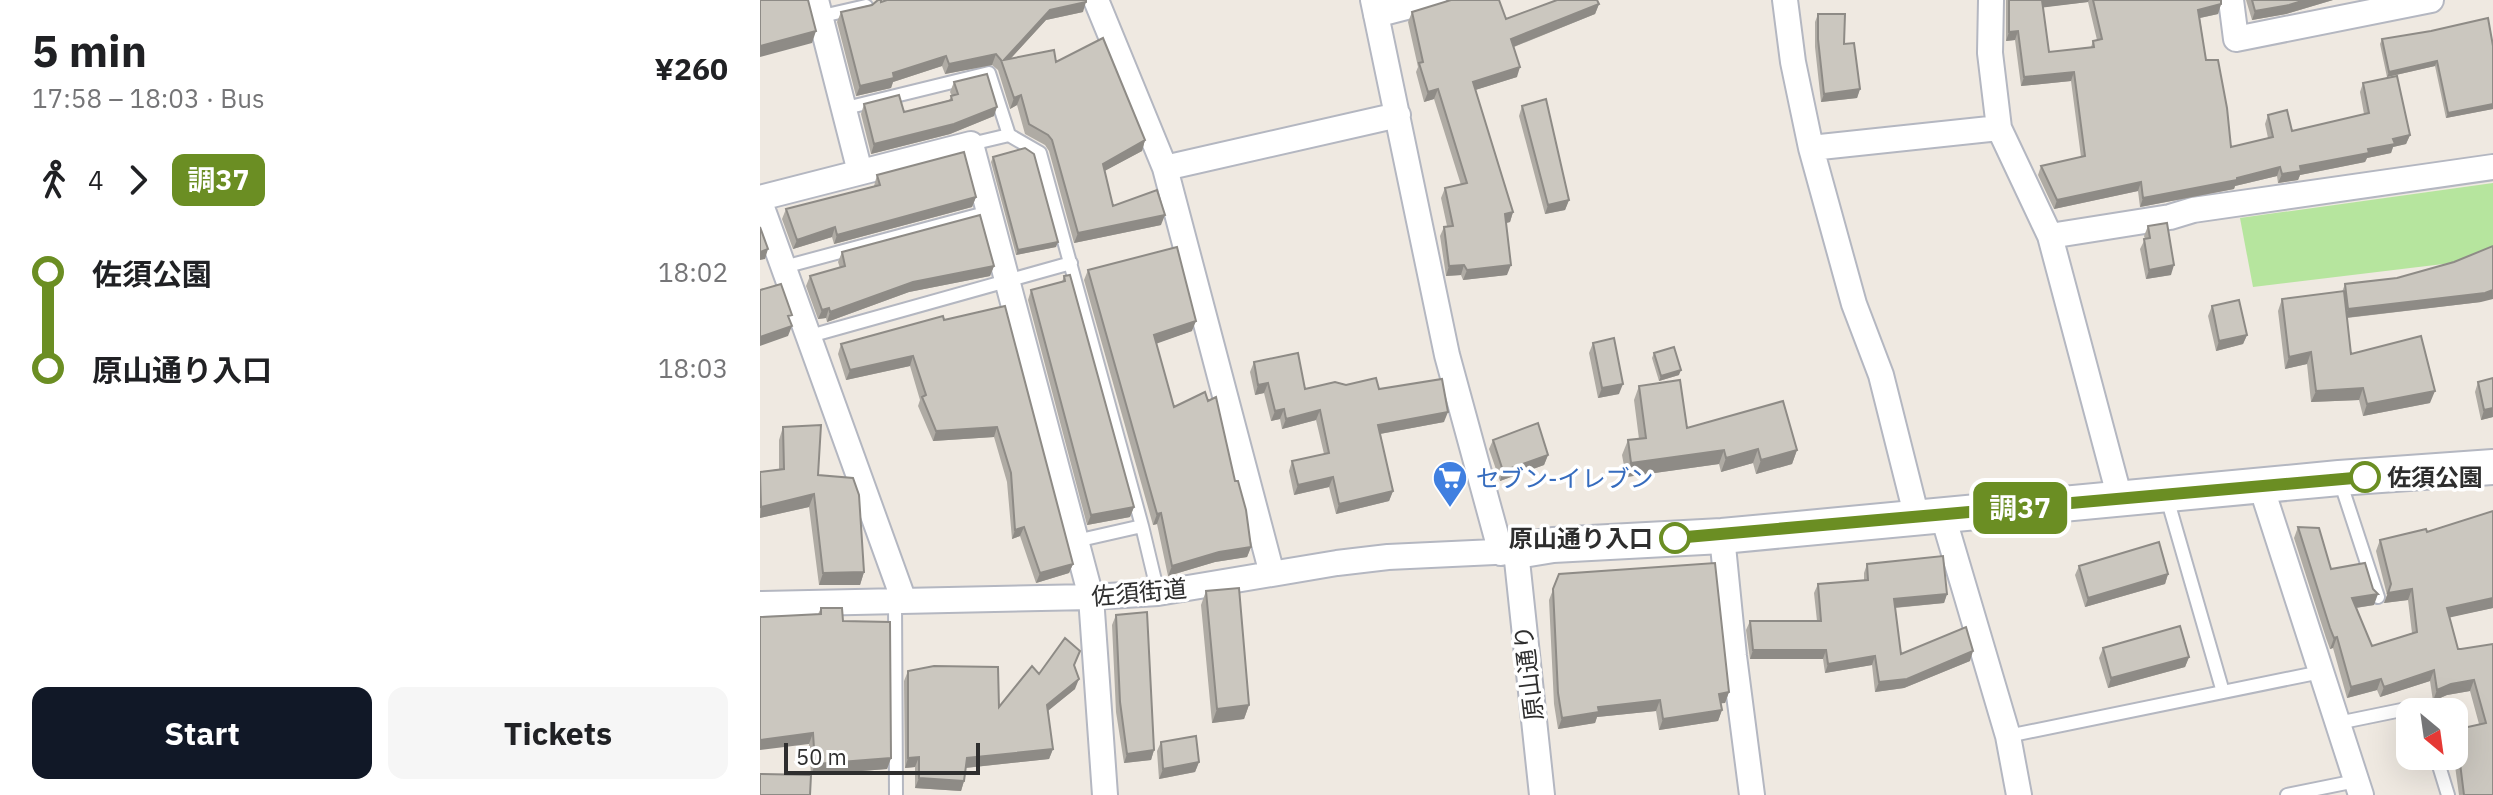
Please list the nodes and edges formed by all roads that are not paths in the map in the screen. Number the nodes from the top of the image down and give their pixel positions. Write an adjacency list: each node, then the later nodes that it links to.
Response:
1 (1096, 0): 17 (street)
2 (1434, 0): 9 (street)
3 (1785, 0): 15 (street)
4 (1991, 0): 12 (street)
5 (2231, 0): 6 (street)
6 (2431, 0)
7 (866, 6): 8 (lane)
8 (817, 8): 10 (street)
9 (1374, 8): 11 (street, 原山通り)
10 (842, 109): 13 (lane); 18 (street)
11 (1398, 115): 17 (street); 35 (street, 原山通り)
12 (1999, 128): 15 (street); 21 (street)
13 (1009, 135): 14 (lane); 22 (lane)
14 (971, 144): 18 (street); 20 (street)
15 (1811, 148): 31 (street)
16 (2493, 167): 21 (street)
17 (1165, 168): 36 (street)
18 (860, 172): 19 (street)
19 (760, 200): 23 (street)
20 (989, 212): 23 (lane); 24 (street)
21 (2050, 236): 30 (street)
22 (1071, 263): 24 (lane); 32 (lane)
23 (784, 267): 25 (street)
24 (1008, 282): 25 (lane); 34 (street)
25 (810, 336): 40 (street)
26 (2493, 467): 27 (street)
27 (2339, 478): 28 (street); 39 (lane)
28 (2261, 486): 29 (street); 42 (street)
29 (2167, 495): 30 (street); 43 (lane)
30 (2120, 499): 31 (street)
31 (1930, 517): 33 (street); 46 (street)
32 (1142, 526): 34 (lane); 37 (lane)
33 (1722, 536): 35 (street); 52 (street)
34 (1076, 541): 38 (street)
35 (1508, 552): 36 (street, 佐須街道); 51 (street, 原山通り)
36 (1272, 574): 37 (street, 佐須街道)
37 (1158, 593): 38 (street, 佐須街道)
38 (1091, 597): 40 (street, 佐須街道); 50 (street)
39 (2378, 597)
40 (900, 601): 41 (street, 佐須街道); 49 (lane)
41 (760, 604)
42 (2321, 672): 43 (lane); 45 (street)
43 (2223, 692): 46 (lane)
44 (2396, 711): 45 (lane)
45 (2338, 723): 48 (street)
46 (2008, 736): 53 (street)
47 (2440, 770): 55 (lane)
48 (2359, 788): 54 (lane)
49 (896, 795)
50 (1105, 795)
51 (1542, 795)
52 (1752, 795)
53 (2019, 795)
54 (2287, 795)
55 (2448, 795)

